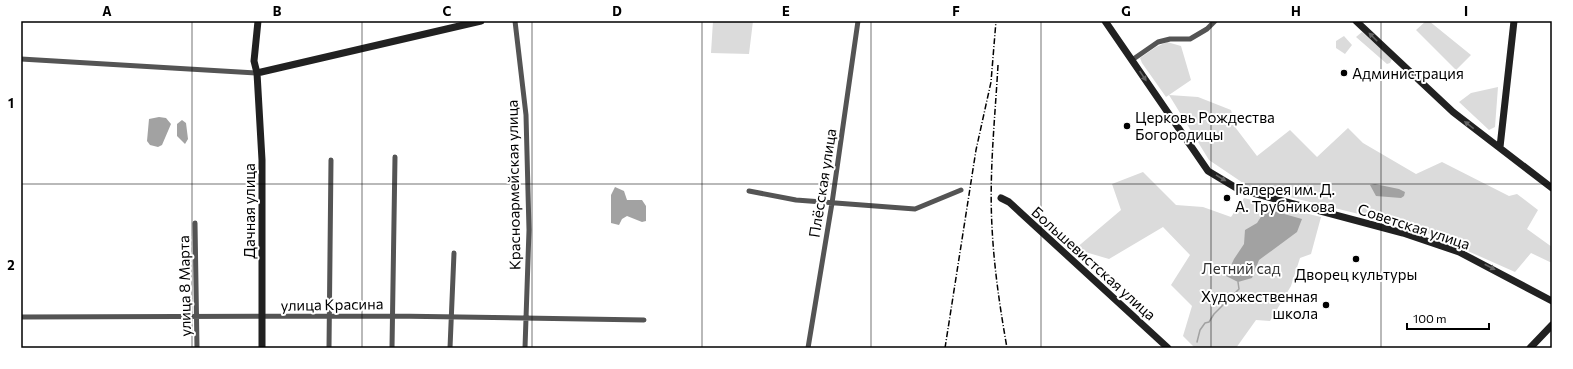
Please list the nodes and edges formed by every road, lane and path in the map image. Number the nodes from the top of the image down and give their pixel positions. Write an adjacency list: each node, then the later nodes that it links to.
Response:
1 (258, 21): 11 (main road, Дачная улица)
2 (481, 21): 11 (main road)
3 (515, 21): 28 (street, Красноармейская улица)
4 (858, 21): 19 (street, Плёсская улица)
5 (1105, 21): 10 (main road, Советская улица)
6 (1215, 21): 10 (street)
7 (1356, 21): 12 (main road, one-way to 7)
8 (1514, 21): 12 (main road)
9 (21, 59): 11 (street)
10 (1132, 60): 22 (main road, Советская улица, one-way to 22)
11 (257, 73): 26 (main road, Дачная улица)
12 (1500, 147): 15 (main road)
13 (395, 157): 24 (street)
14 (331, 160): 27 (street)
15 (1552, 188)
16 (961, 190): 19 (street)
17 (749, 191): 19 (street)
18 (1001, 198): 39 (main road, Большевистская улица)
19 (832, 203): 38 (street, Плёсская улица)
20 (195, 223): 23 (street, улица 8 Марта)
21 (454, 254): 29 (street)
22 (1552, 301)
23 (196, 316): 25 (street, улица Красина); 26 (street, улица Красина); 32 (street, улица 8 Марта)
24 (393, 316): 27 (street, улица Красина); 29 (street, улица Красина); 35 (street)
25 (21, 317)
26 (262, 317): 27 (street, улица Красина); 33 (main road, Дачная улица)
27 (330, 317): 34 (street)
28 (526, 317): 29 (street, улица Красина); 30 (street, улица Красина); 37 (street, Красноармейская улица)
29 (452, 318): 36 (street)
30 (644, 320)
31 (1552, 325): 40 (main road)
32 (197, 348)
33 (262, 348)
34 (329, 348)
35 (392, 348)
36 (450, 348)
37 (525, 348)
38 (808, 348)
39 (1168, 348)
40 (1530, 348)

